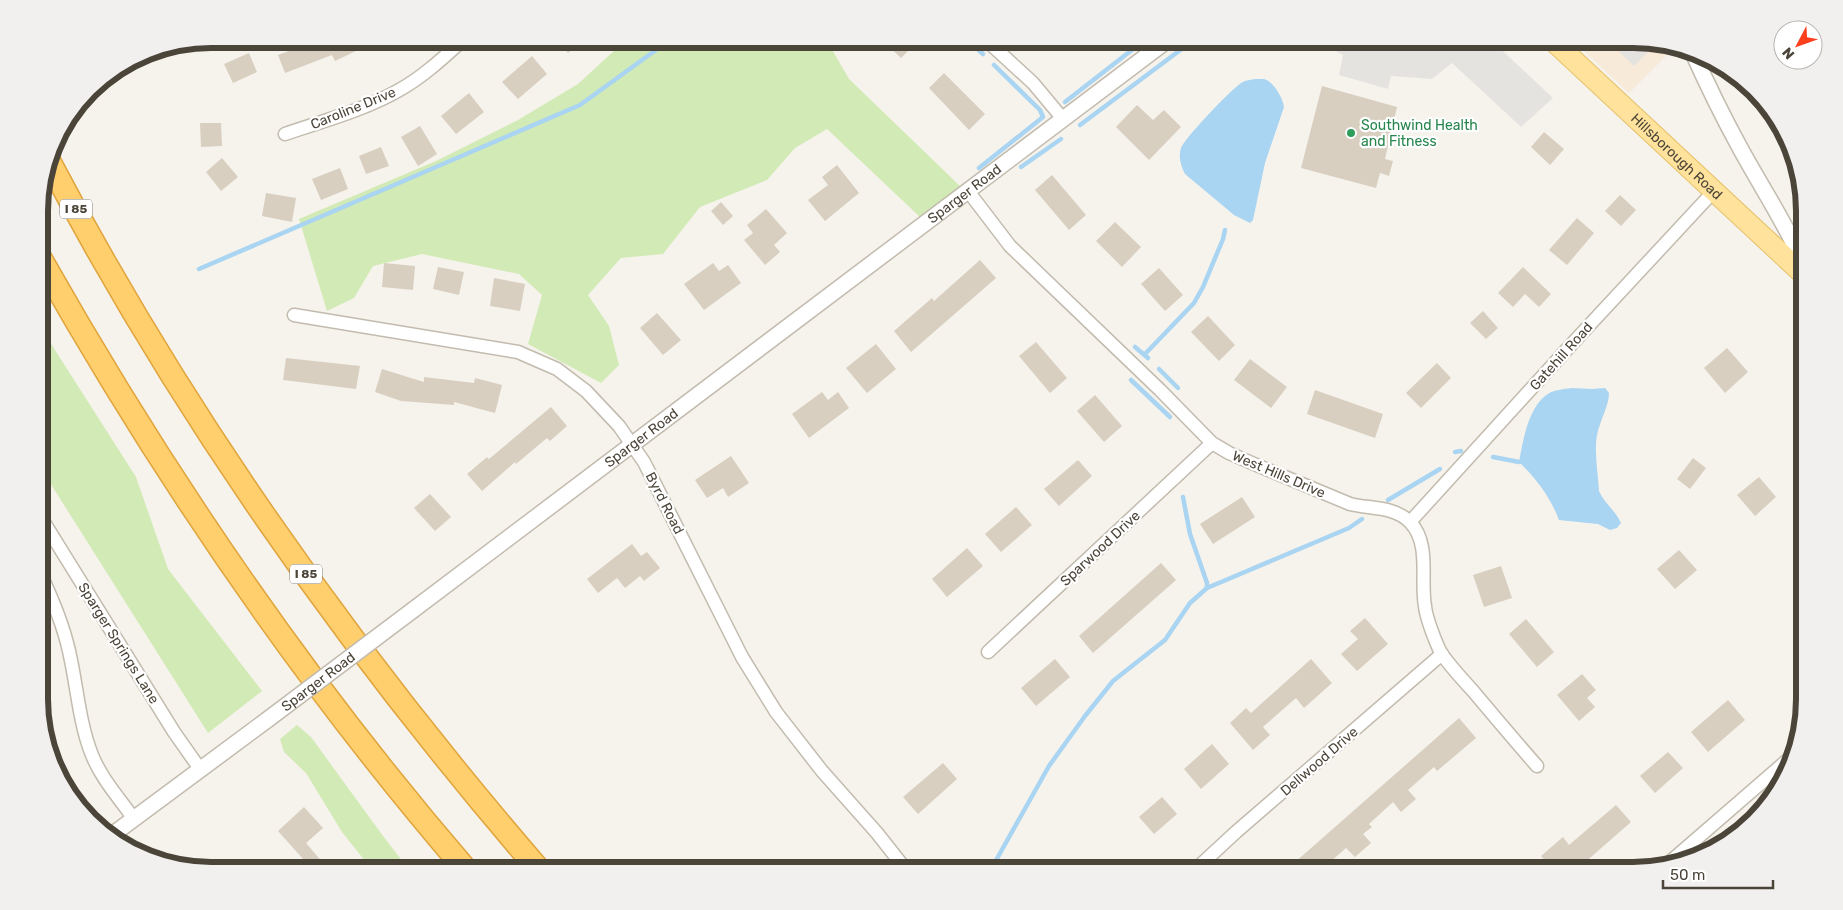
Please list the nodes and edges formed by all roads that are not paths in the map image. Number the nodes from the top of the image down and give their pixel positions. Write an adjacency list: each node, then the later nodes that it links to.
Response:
1 (454, 48): 7 (street, Caroline Drive)
2 (995, 48): 6 (street)
3 (1157, 48): 6 (street, Sparger Road)
4 (1561, 48): 10 (main road, Hillsborough Road)
5 (1697, 61): 11 (street)
6 (1063, 119): 9 (street, Sparger Road)
7 (285, 134)
8 (53, 167): 29 (highway, I 85)
9 (968, 191): 15 (street, West Hills Drive); 16 (street, Sparger Road)
10 (1714, 191): 12 (main road, Hillsborough Road); 17 (street, Gatehill Road)
11 (1796, 246)
12 (1796, 267)
13 (48, 272): 28 (highway)
14 (294, 315): 16 (street, Byrd Road)
15 (1212, 443): 17 (street, West Hills Drive); 20 (street, Sparwood Drive)
16 (632, 444): 24 (street, Sparger Road, bridge); 30 (street, Byrd Road)
17 (1410, 522): 21 (street)
18 (48, 529): 24 (street, Sparger Springs Lane)
19 (48, 591): 25 (street)
20 (988, 652)
21 (1442, 654): 23 (street); 31 (street, Dellwood Drive)
22 (1782, 765): 27 (street)
23 (1537, 766)
24 (200, 769): 25 (street, Sparger Road)
25 (134, 818): 26 (street, Sparger Road)
26 (117, 833)
27 (1678, 856)
28 (460, 862)
29 (532, 862)
30 (899, 862)
31 (1204, 862)

